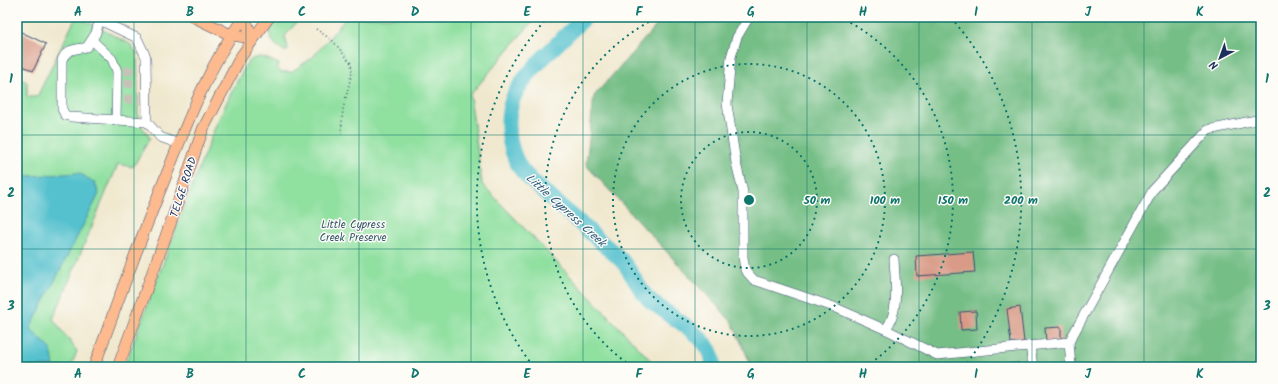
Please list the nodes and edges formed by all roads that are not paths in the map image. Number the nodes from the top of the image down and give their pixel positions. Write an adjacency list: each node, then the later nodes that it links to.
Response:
1 (194, 17): 6 (main road)
2 (244, 17): 6 (main road, TELGE ROAD); 7 (main road)
3 (269, 17): 7 (main road, TELGE ROAD)
4 (749, 17): 14 (lane)
5 (97, 18): 8 (lane); 11 (lane)
6 (231, 35): 7 (main road); 12 (main road, TELGE ROAD)
7 (253, 38): 18 (main road, TELGE ROAD)
8 (92, 40): 9 (lane); 9 (lane)
9 (116, 120): 11 (lane)
10 (1261, 120): 15 (lane)
11 (147, 122): 12 (lane)
12 (178, 144): 17 (main road, TELGE ROAD)
13 (894, 259): 14 (lane)
14 (886, 329): 16 (lane)
15 (1069, 342): 16 (lane); 20 (lane)
16 (1030, 345): 19 (lane)
17 (94, 367)
18 (118, 367)
19 (1032, 367)
20 (1070, 367)

